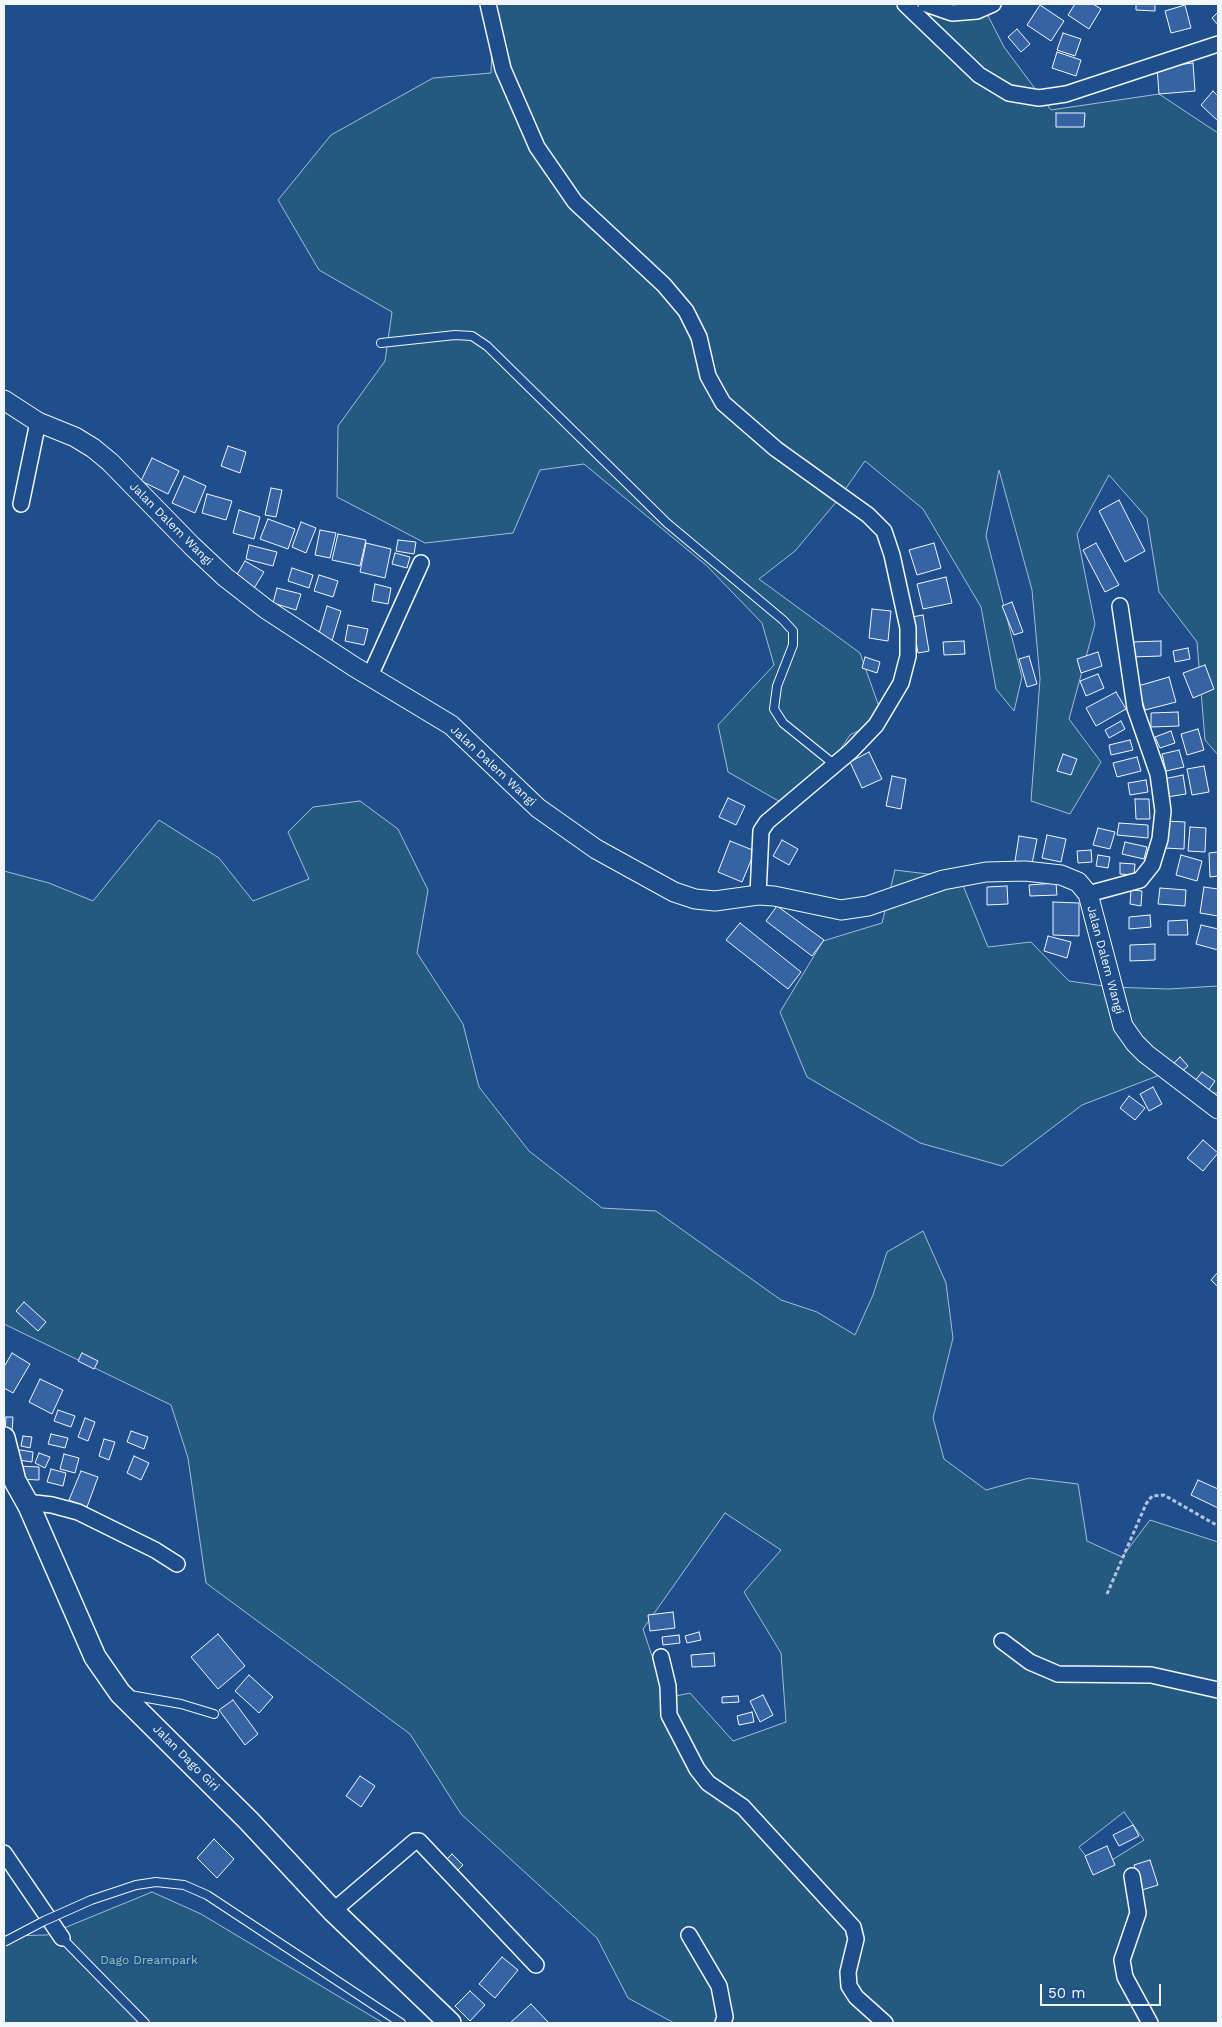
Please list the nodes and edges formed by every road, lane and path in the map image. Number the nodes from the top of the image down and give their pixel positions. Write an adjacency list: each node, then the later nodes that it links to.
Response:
1 (488, 4): 13 (street)
2 (906, 4): 5 (street)
3 (926, 4): 4 (street)
4 (992, 4)
5 (1218, 44)
6 (381, 343): 13 (lane)
7 (4, 400): 8 (street, Jalan Dalem Wangi)
8 (38, 422): 9 (street); 12 (street, Jalan Dalem Wangi)
9 (21, 504)
10 (422, 563): 12 (street)
11 (1120, 606): 14 (street)
12 (370, 676): 15 (street, Jalan Dalem Wangi)
13 (834, 765): 15 (street)
14 (1088, 894): 15 (street, Jalan Dalem Wangi); 16 (street, Jalan Dalem Wangi)
15 (758, 895)
16 (1218, 1109)
17 (4, 1438): 18 (main road, Jalan Dago Giri)
18 (29, 1506): 20 (street); 25 (main road, Jalan Dago Giri)
19 (1218, 1526): 21 (path)
20 (177, 1564)
21 (1107, 1594)
22 (1002, 1641): 24 (street)
23 (661, 1657): 38 (street)
24 (1218, 1690)
25 (120, 1693): 26 (lane); 29 (main road, Jalan Dago Giri)
26 (214, 1714)
27 (4, 1853): 31 (street)
28 (1132, 1876): 39 (street)
29 (333, 1911): 33 (street); 36 (main road, Jalan Dago Giri)
30 (688, 1935): 37 (street)
31 (62, 1938): 34 (lane)
32 (4, 1942): 35 (lane, bridge)
33 (536, 1965)
34 (145, 2023)
35 (401, 2023)
36 (450, 2023)
37 (723, 2023)
38 (885, 2023)
39 (1150, 2023)

